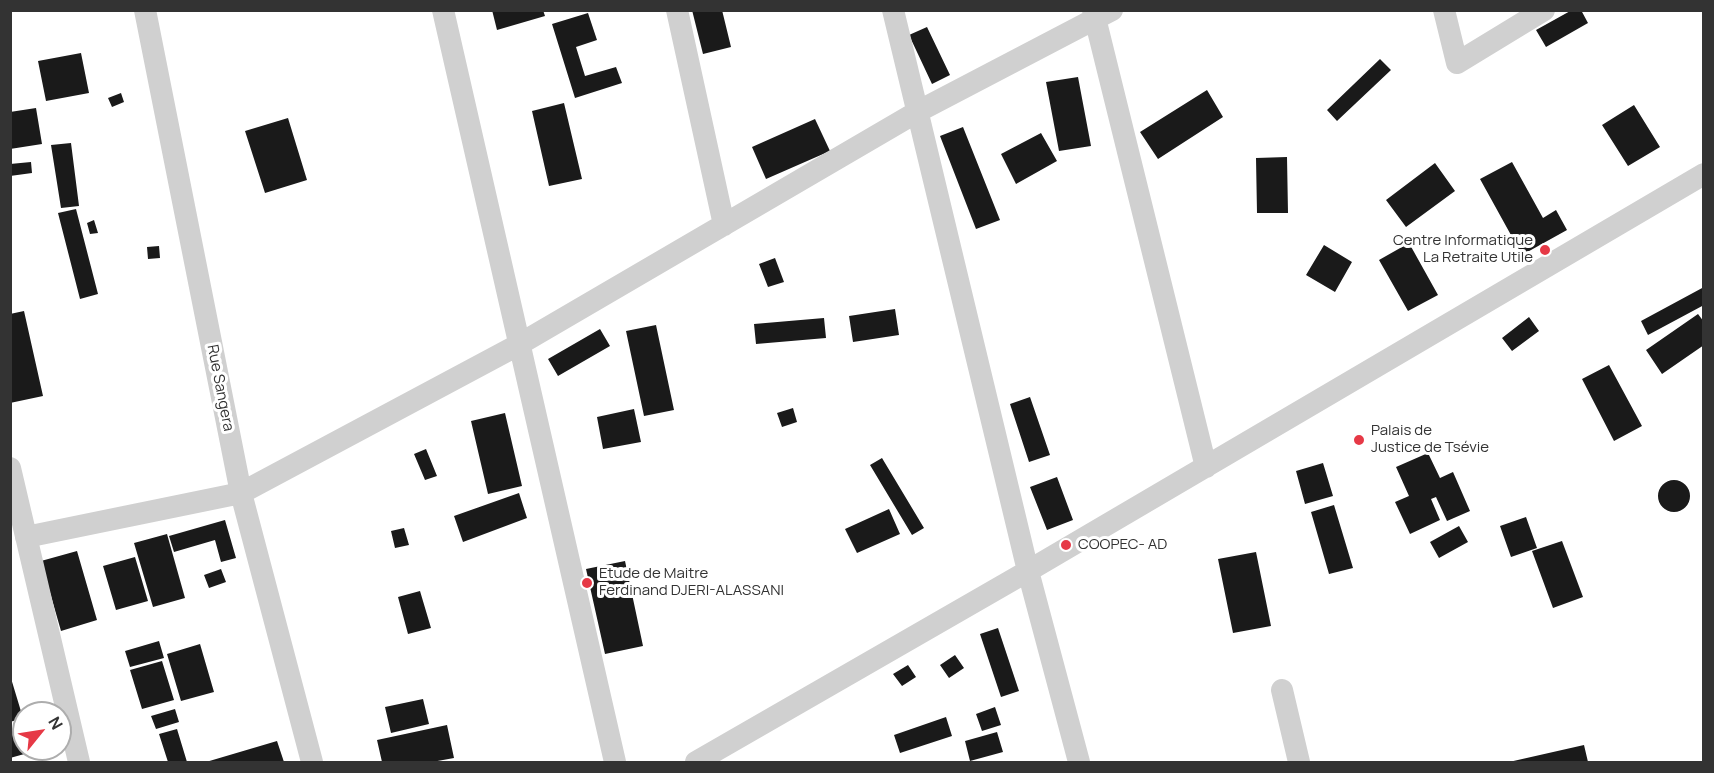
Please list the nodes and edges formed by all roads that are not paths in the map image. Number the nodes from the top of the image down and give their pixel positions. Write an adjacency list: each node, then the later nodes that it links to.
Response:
1 (145, 10): 14 (street, Rue Sangera)
2 (443, 10): 11 (street)
3 (677, 10): 10 (street)
4 (894, 10): 8 (street)
5 (1444, 10): 6 (street)
6 (1544, 10)
7 (1100, 13): 8 (street); 12 (street)
8 (917, 112): 10 (street); 16 (street)
9 (1704, 174): 12 (street)
10 (724, 225): 11 (street)
11 (518, 345): 14 (street); 20 (street)
12 (1206, 467): 16 (street)
13 (10, 468): 15 (street)
14 (241, 493): 15 (street); 19 (street, Rue Sangera)
15 (26, 537): 18 (street)
16 (1028, 571): 21 (street); 22 (street)
17 (1282, 690): 23 (street)
18 (78, 762)
19 (312, 762)
20 (615, 762)
21 (696, 762)
22 (1079, 762)
23 (1299, 762)

